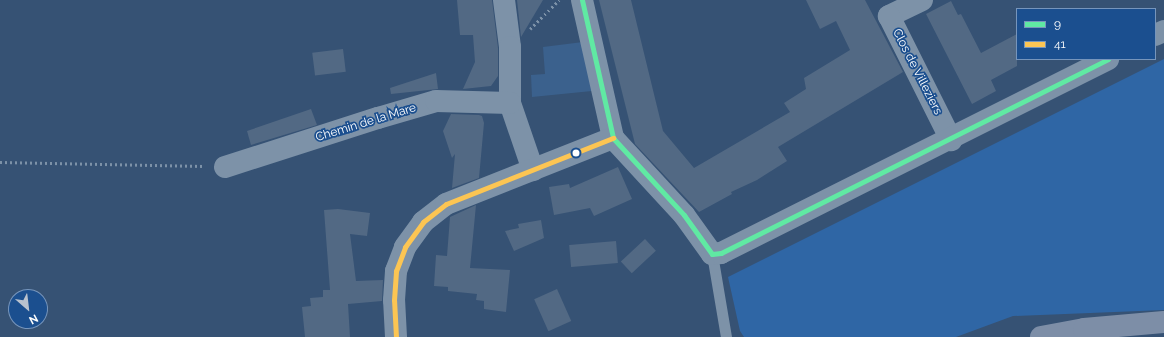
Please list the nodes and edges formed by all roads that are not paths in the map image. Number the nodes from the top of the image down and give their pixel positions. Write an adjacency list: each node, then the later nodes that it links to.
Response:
1 (504, 0): 5 (street)
2 (582, 0): 6 (street)
3 (922, 0): 7 (street, Clos de Villeziers)
4 (1106, 60): 7 (street)
5 (510, 103): 8 (street, Chemin de la Mare); 9 (street)
6 (614, 138): 9 (street); 10 (street)
7 (951, 140): 10 (street)
8 (224, 167)
9 (533, 170): 12 (street)
10 (712, 254): 13 (lane)
11 (1164, 322): 14 (main road)
12 (396, 337)
13 (726, 337)
14 (1041, 337)

